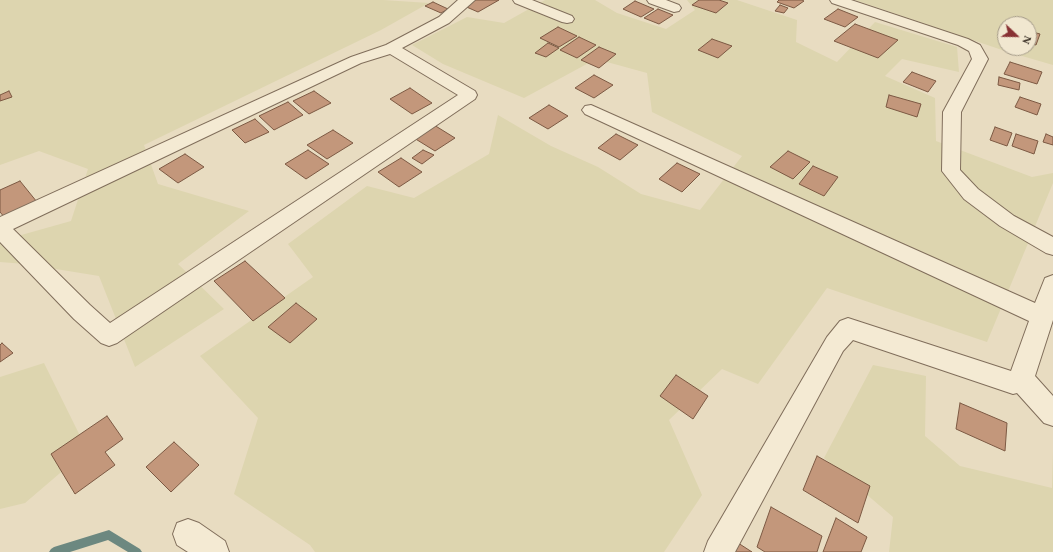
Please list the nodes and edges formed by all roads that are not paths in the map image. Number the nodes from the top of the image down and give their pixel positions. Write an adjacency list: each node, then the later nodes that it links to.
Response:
1 (468, 0): 9 (street)
2 (520, 0): 8 (street)
3 (654, 0): 6 (street)
4 (837, 0): 7 (street)
5 (882, 0): 7 (street)
6 (674, 8)
7 (868, 11): 12 (street)
8 (567, 19)
9 (391, 48): 11 (street); 11 (street)
10 (591, 110): 14 (street)
11 (0, 228)
12 (1053, 246)
13 (1053, 284): 14 (street)
14 (1043, 317): 15 (street)
15 (1021, 379): 16 (street); 19 (street)
16 (1053, 414)
17 (188, 534): 18 (street)
18 (214, 552)
19 (719, 552)

